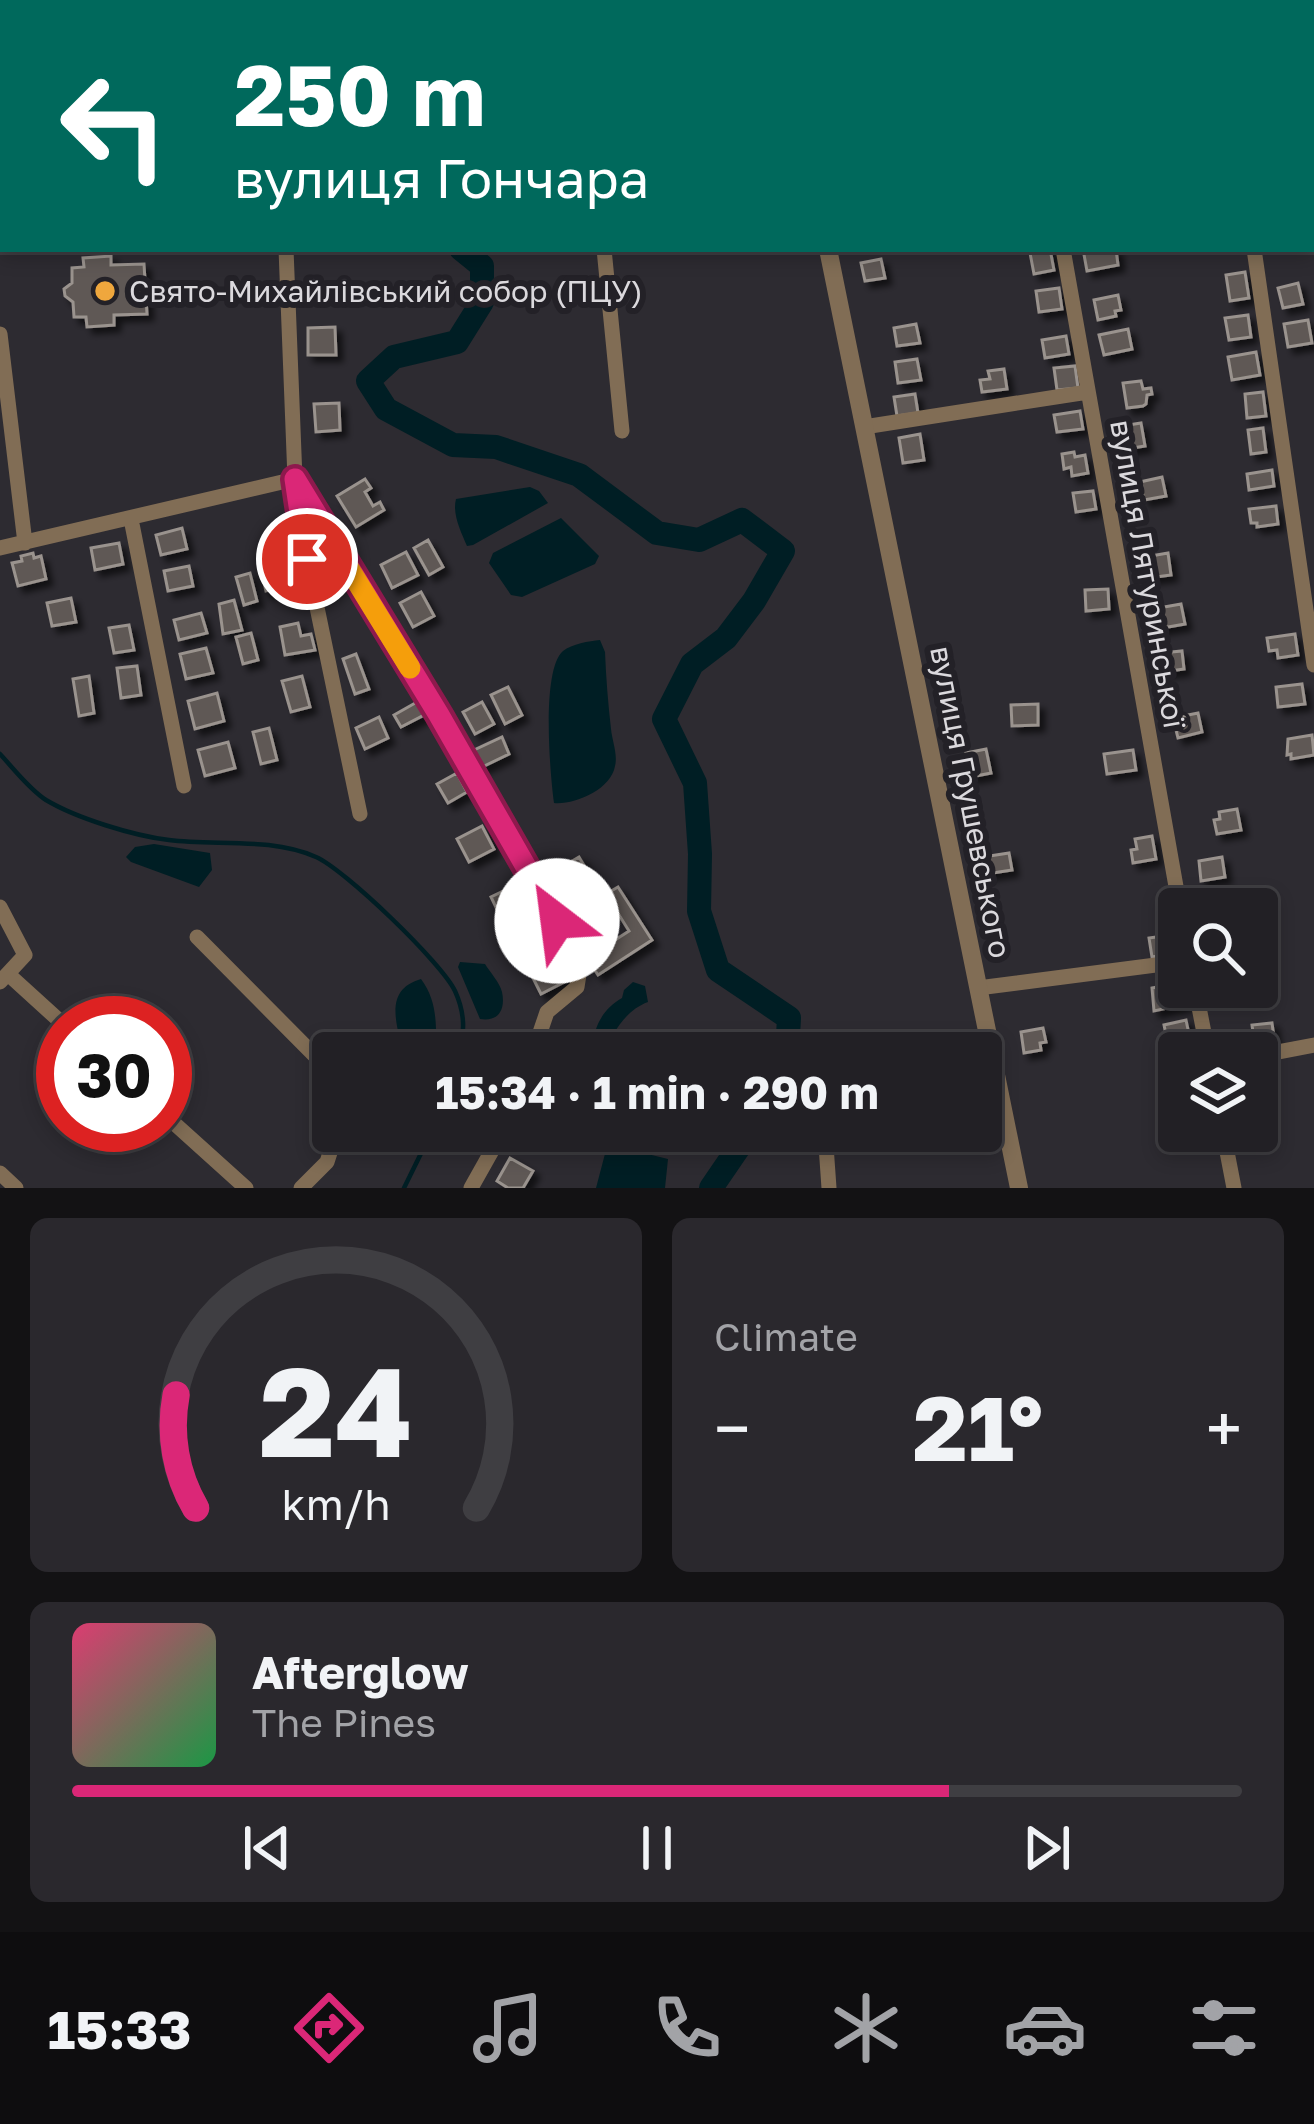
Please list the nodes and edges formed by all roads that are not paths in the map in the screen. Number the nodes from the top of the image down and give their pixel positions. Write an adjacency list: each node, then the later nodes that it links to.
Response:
1 (286, 252): 10 (street)
2 (604, 252): 9 (street)
3 (829, 252): 8 (street, вулиця Грушевського)
4 (1065, 252): 7 (street, вулиця Лятуринської)
5 (1254, 252): 14 (street)
6 (0, 334): 12 (street)
7 (1088, 392): 8 (street); 17 (street, вулиця Лятуринської)
8 (864, 427): 22 (street, вулиця Грушевського)
9 (622, 431)
10 (295, 479): 11 (street); 16 (street); 24 (street)
11 (131, 519): 12 (street); 15 (street)
12 (25, 543): 13 (street)
13 (0, 548)
14 (1314, 665)
15 (184, 786)
16 (360, 814)
17 (1176, 888)
18 (0, 907): 21 (street)
19 (197, 937): 27 (street)
20 (1158, 965): 22 (street)
21 (4, 978): 23 (street)
22 (978, 988): 39 (street, вулиця Грушевського)
23 (36, 1003)
24 (540, 1032)
25 (1314, 1045): 26 (street)
26 (1278, 1052)
27 (312, 1053)
28 (192, 1139): 35 (street)
29 (330, 1152): 36 (street)
30 (491, 1152): 37 (street)
31 (826, 1152): 38 (street)
32 (1227, 1152): 40 (street)
33 (0, 1173): 34 (street)
34 (16, 1188)
35 (246, 1188)
36 (301, 1188)
37 (471, 1188)
38 (829, 1188)
39 (1018, 1188)
40 (1234, 1188)

